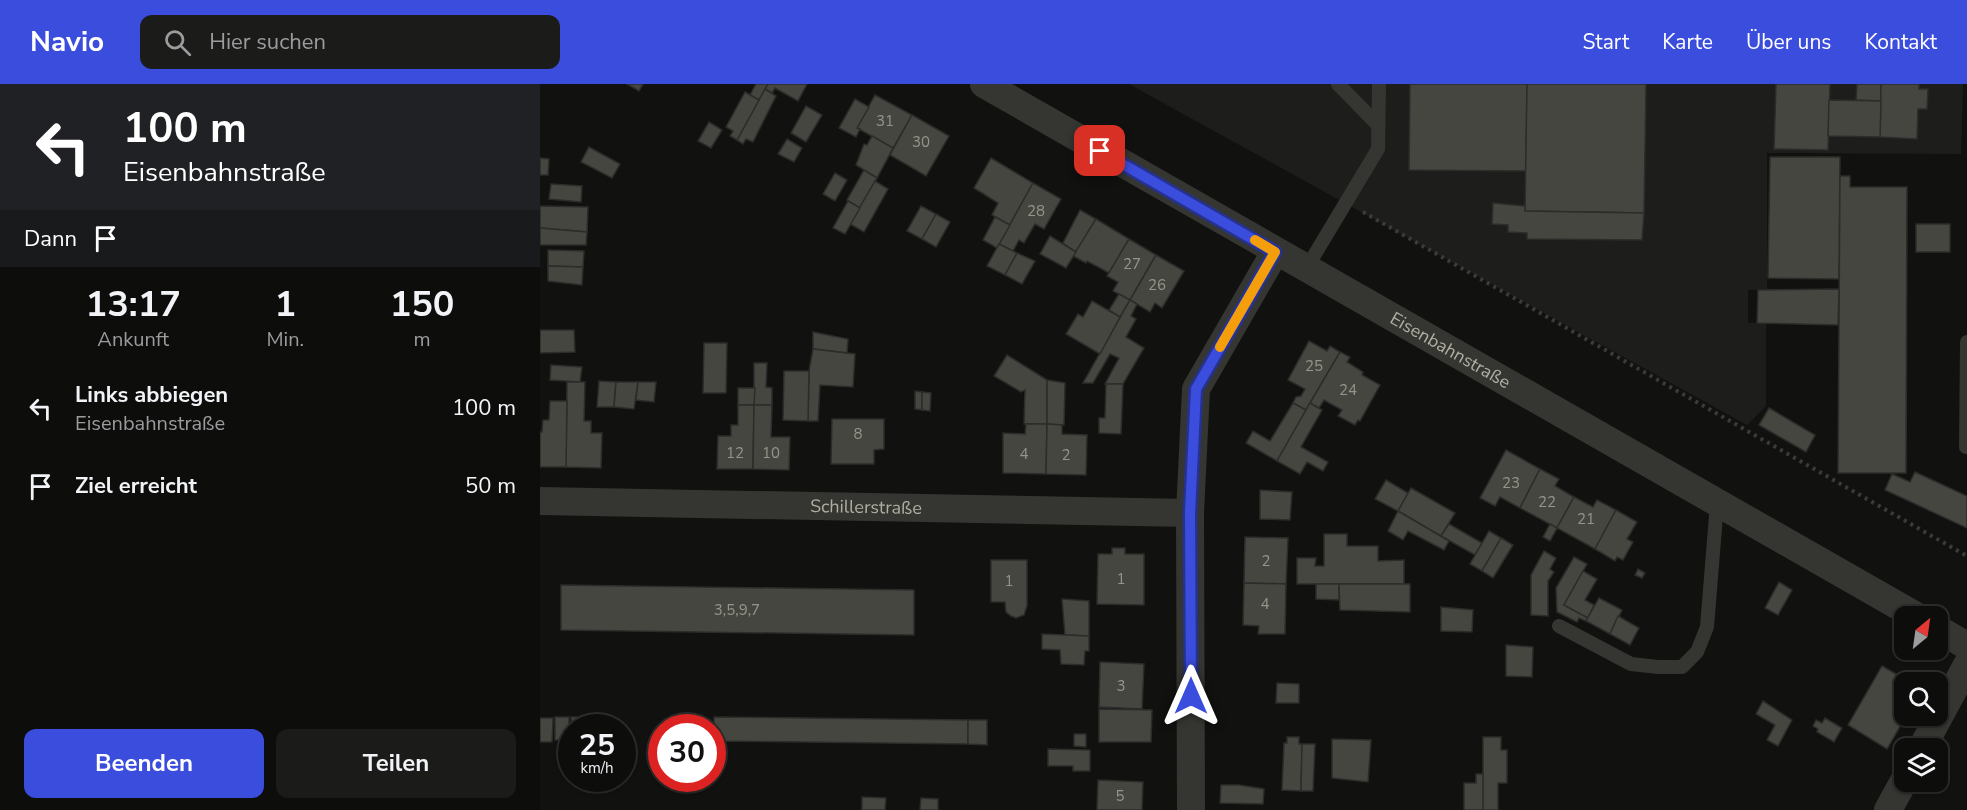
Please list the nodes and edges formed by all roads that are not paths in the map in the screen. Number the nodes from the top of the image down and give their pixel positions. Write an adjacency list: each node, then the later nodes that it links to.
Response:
1 (984, 84): 5 (street, Eisenbahnstraße)
2 (1338, 84): 4 (lane)
3 (1379, 84): 4 (lane)
4 (1378, 125): 6 (lane)
5 (1275, 252): 6 (street, Eisenbahnstraße); 11 (street)
6 (1306, 269): 10 (street, Eisenbahnstraße)
7 (1967, 342): 8 (lane)
8 (1966, 447)
9 (540, 501): 11 (street, Schillerstraße)
10 (1718, 503): 12 (street, Eisenbahnstraße); 13 (lane)
11 (1190, 513): 19 (street)
12 (1898, 606)
13 (1559, 626)
14 (1948, 635): 15 (street)
15 (1967, 646)
16 (1967, 665): 17 (street)
17 (1927, 738)
18 (1898, 792): 20 (street)
19 (1191, 810)
20 (1888, 810)

